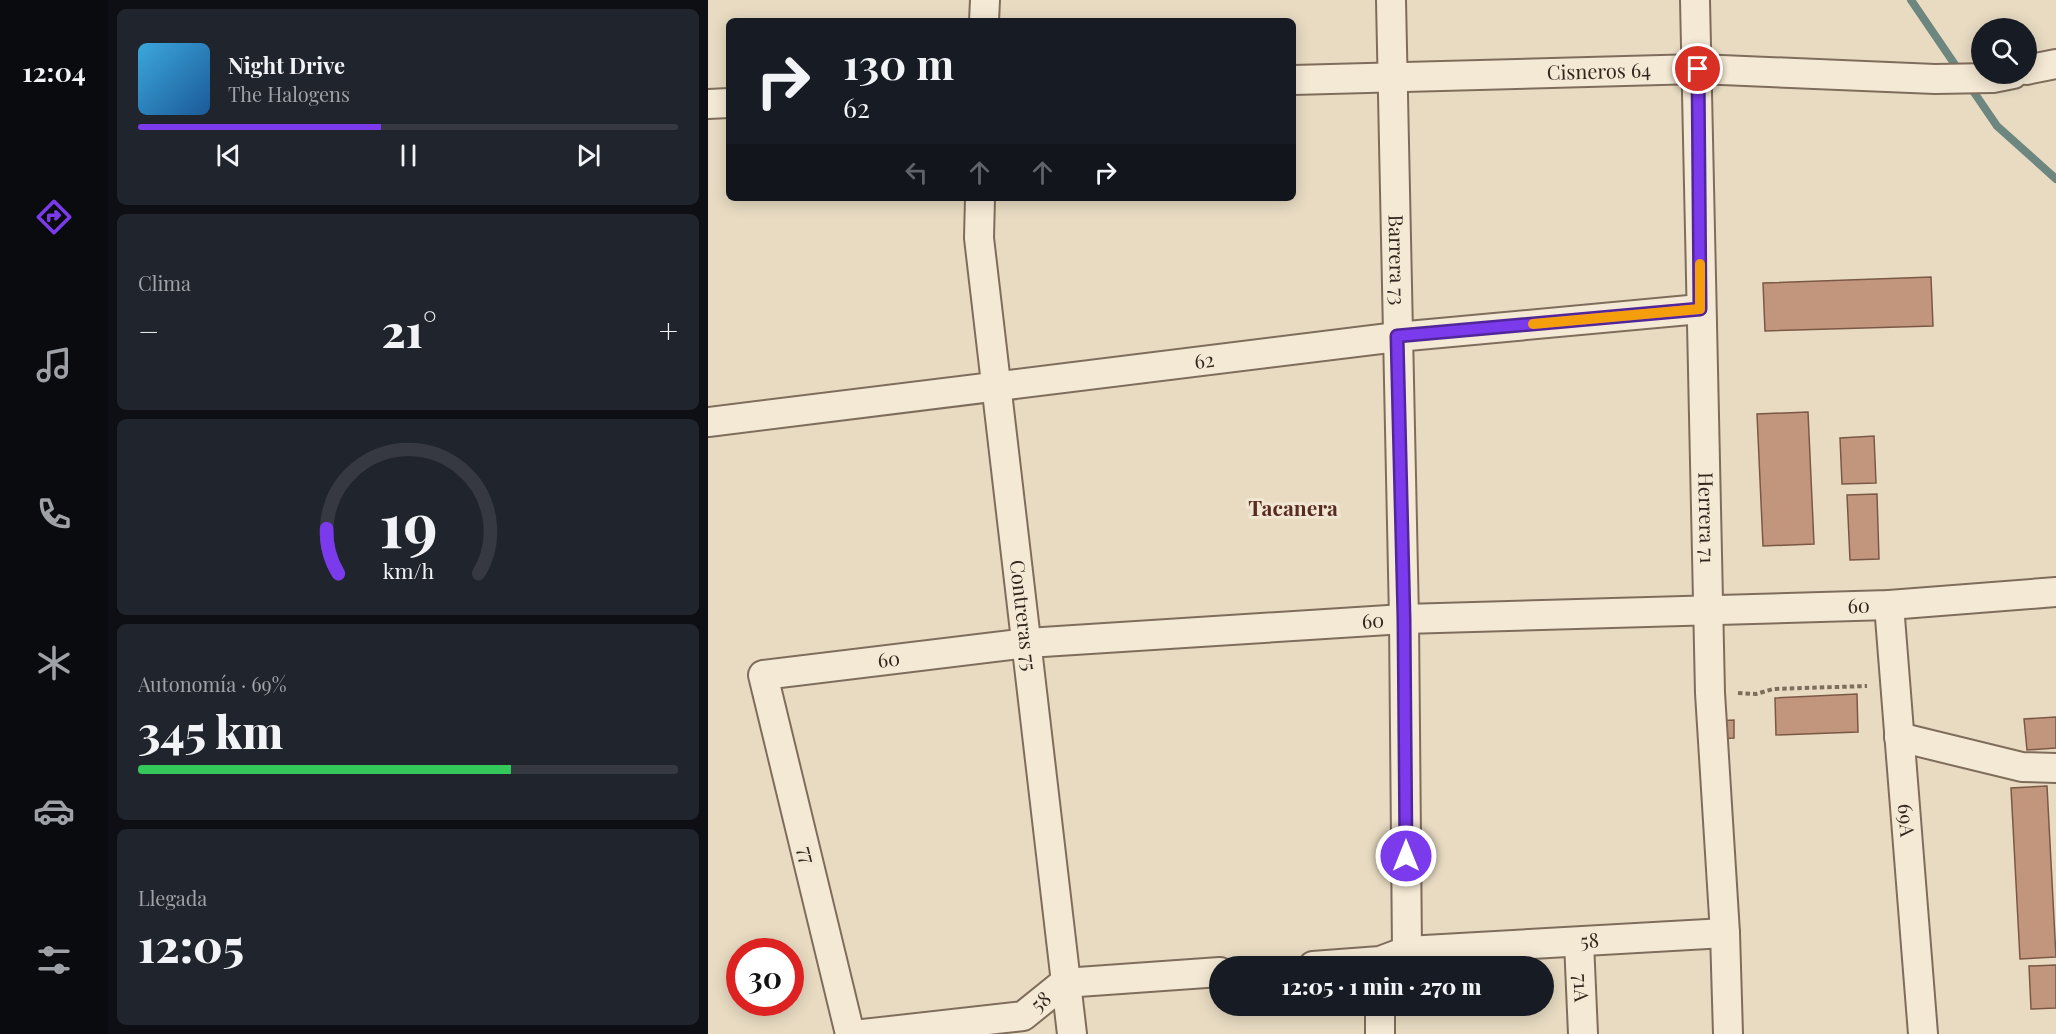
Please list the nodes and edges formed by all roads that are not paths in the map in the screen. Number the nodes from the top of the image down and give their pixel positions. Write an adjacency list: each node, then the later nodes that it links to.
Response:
1 (985, 0): 4 (street)
2 (1391, 0): 8 (street, Barrera 73)
3 (1695, 0): 7 (street, Herrera 71)
4 (984, 18)
5 (2056, 64): 6 (street)
6 (2037, 68)
7 (1698, 69): 8 (street, Cisneros 64); 9 (street, Cisneros 64); 14 (street, Herrera 71)
8 (1393, 77): 10 (street, Cisneros 64); 15 (street, Barrera 73)
9 (1971, 77)
10 (1296, 80)
11 (726, 103): 12 (street)
12 (708, 104)
13 (980, 201): 16 (street, Contreras 75)
14 (1700, 309): 15 (street, 62); 20 (street, Herrera 71)
15 (1397, 336): 16 (street, 62); 21 (street, Barrera 73)
16 (997, 387): 17 (street, 62); 22 (street, Contreras 75)
17 (708, 422)
18 (2056, 592): 19 (street, 60)
19 (1889, 605): 20 (street, 60); 24 (street, 69A)
20 (1708, 610): 21 (street, 60); 26 (street, Herrera 71)
21 (1404, 619): 22 (street, 60); 28 (street, Barrera 73)
22 (1027, 643): 23 (street, 60); 31 (street, Contreras 75)
23 (763, 675): 33 (street, 77)
24 (1899, 737): 25 (street); 39 (street, 69A)
25 (2056, 768)
26 (1725, 933): 27 (street, 58); 38 (street, Herrera 71)
27 (1579, 942): 28 (street, 58); 37 (street, 71A)
28 (1407, 951): 29 (street, 58)
29 (1397, 956)
30 (1209, 973): 31 (street, 58)
31 (1064, 983): 34 (street, 58); 35 (street, Contreras 75)
32 (1380, 1016): 36 (street)
33 (850, 1034)
34 (863, 1034)
35 (1071, 1034)
36 (1380, 1034)
37 (1583, 1034)
38 (1728, 1034)
39 (1923, 1034)

